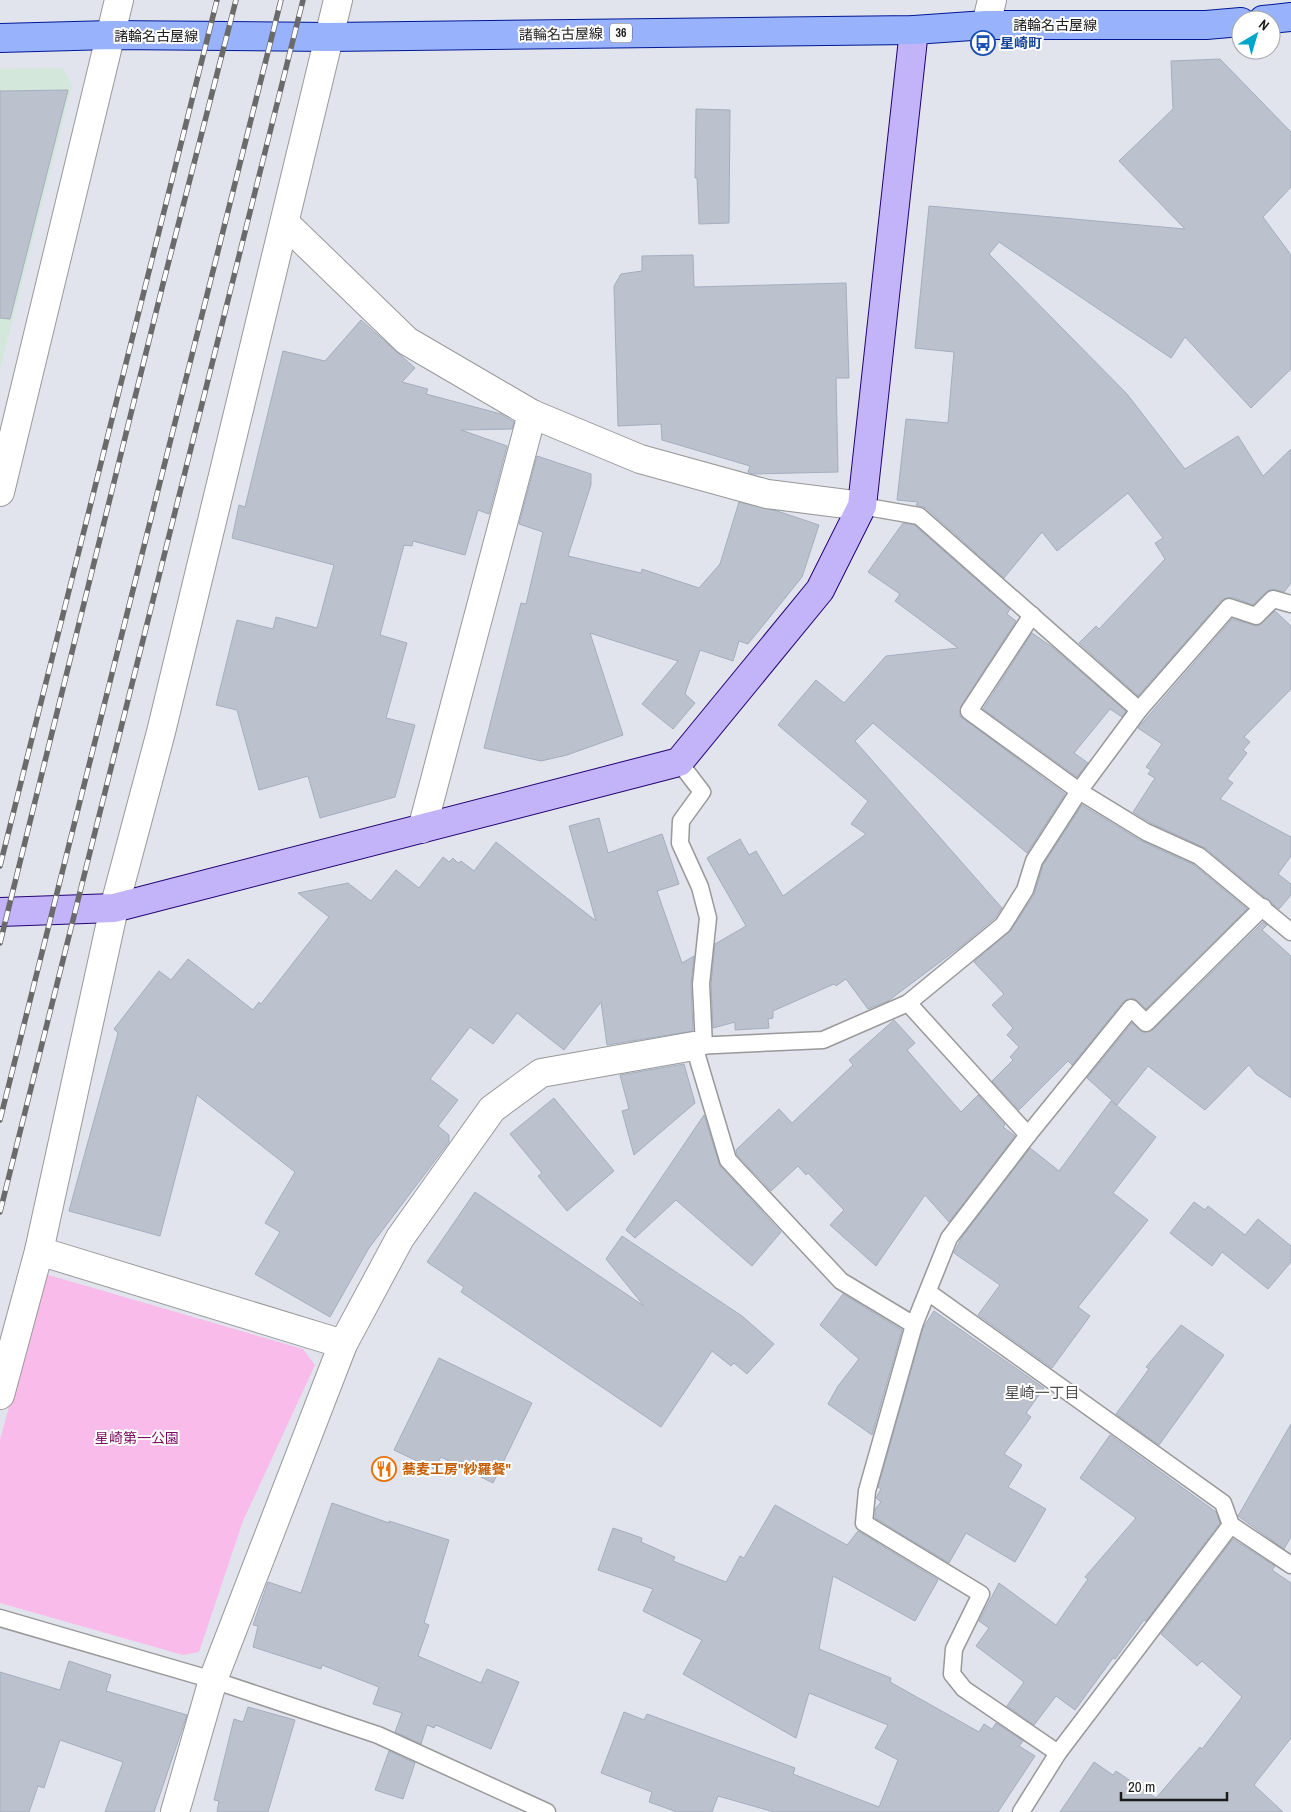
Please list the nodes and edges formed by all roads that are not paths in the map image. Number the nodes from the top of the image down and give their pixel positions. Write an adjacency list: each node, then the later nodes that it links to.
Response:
1 (120, 0): 6 (street)
2 (338, 0): 7 (street)
3 (989, 13): 4 (main road, 諸輪名古屋線 / 36); 5 (main road, 諸輪名古屋線 / 36)
4 (1231, 23)
5 (914, 30): 7 (main road, 諸輪名古屋線 / 36); 12 (street)
6 (111, 36): 7 (main road, 諸輪名古屋線 / 36); 8 (main road, 諸輪名古屋線 / 36); 11 (street)
7 (329, 37): 9 (street)
8 (0, 38)
9 (286, 223): 10 (street); 20 (street)
10 (532, 414): 12 (street); 18 (street)
11 (0, 492)
12 (862, 506): 14 (lane); 16 (street)
13 (1291, 604): 15 (lane)
14 (1032, 615): 15 (lane); 17 (lane)
15 (1139, 710): 17 (lane)
16 (679, 762): 18 (street); 24 (lane)
17 (1079, 791): 19 (lane); 23 (lane)
18 (422, 829): 20 (street)
19 (1263, 907): 22 (lane); 25 (lane)
20 (114, 908): 21 (street); 26 (street)
21 (0, 912)
22 (1291, 932)
23 (908, 1003): 24 (lane); 25 (lane)
24 (699, 1046): 28 (lane); 29 (street)
25 (1028, 1135): 27 (lane)
26 (39, 1251): 29 (street); 30 (street)
27 (928, 1292): 28 (lane); 31 (lane)
28 (914, 1324): 35 (lane)
29 (343, 1344): 34 (street)
30 (0, 1395)
31 (1231, 1525): 32 (lane); 35 (lane)
32 (1291, 1566)
33 (0, 1618): 34 (lane)
34 (212, 1680): 36 (street); 37 (lane)
35 (1058, 1753): 38 (lane)
36 (175, 1812)
37 (548, 1812)
38 (1021, 1812)

